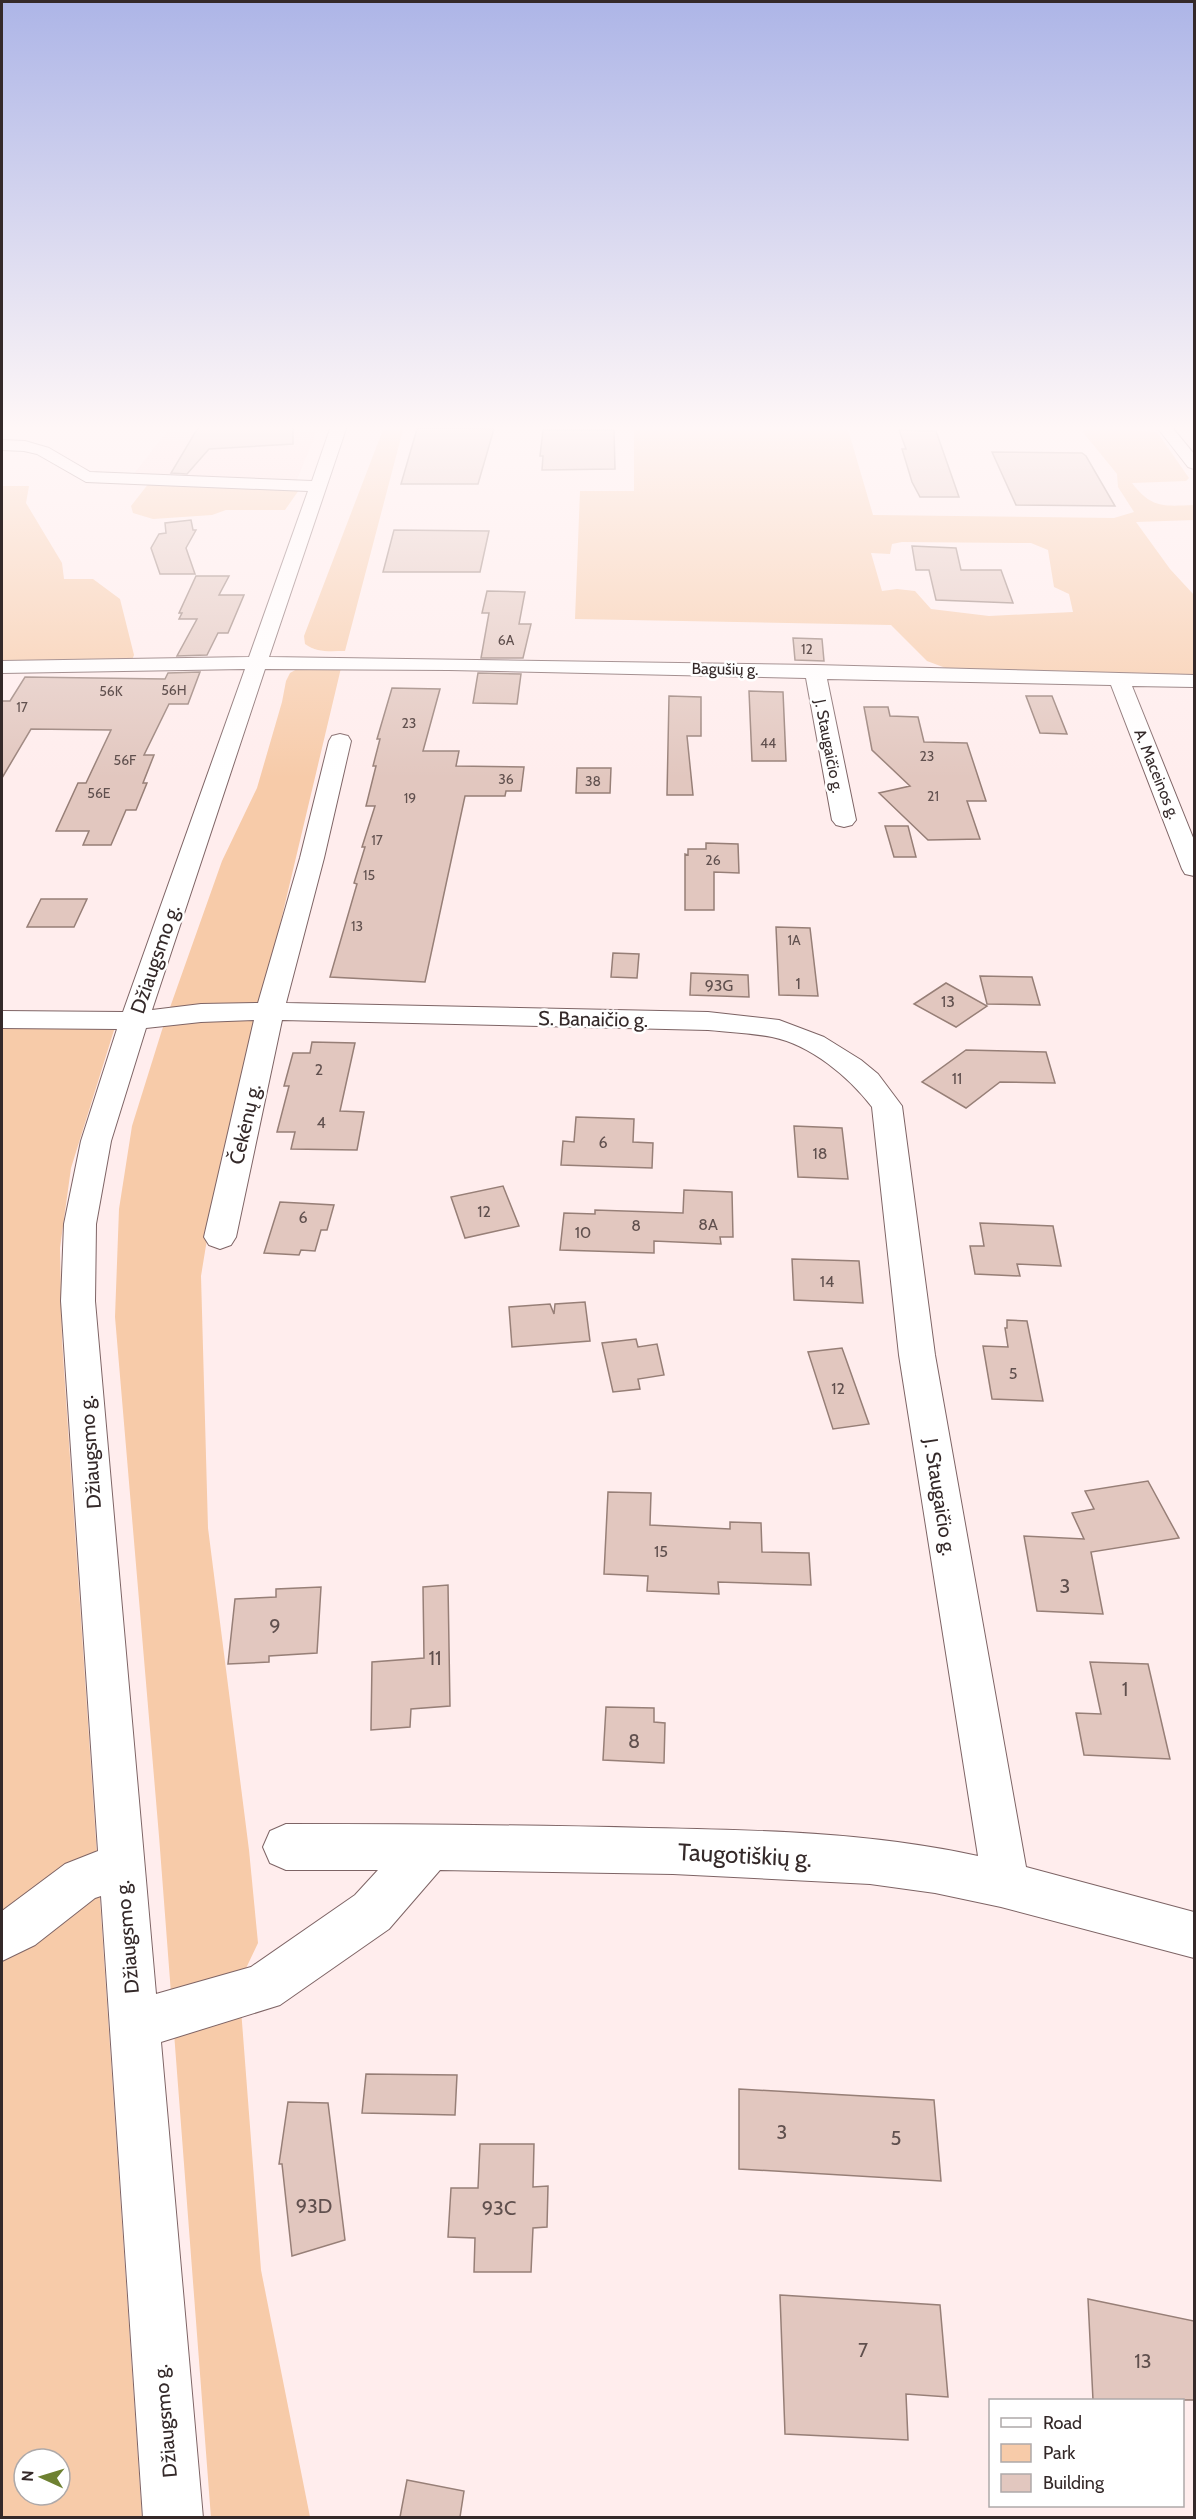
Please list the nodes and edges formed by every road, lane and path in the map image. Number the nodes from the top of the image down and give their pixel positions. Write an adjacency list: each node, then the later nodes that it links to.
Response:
1 (299, 544): 2 (street, Džiaugsmo g.)
2 (256, 663): 3 (street, Bagušių g.); 4 (street, Bagušių g.); 14 (street, Džiaugsmo g.)
3 (2, 667)
4 (815, 671): 5 (street, Bagušių g.); 10 (street, J. Staugaičio g.)
5 (1119, 680): 6 (street, Bagušių g.); 9 (street, A. Maceinos g.)
6 (1194, 681)
7 (340, 741): 12 (street)
8 (1194, 800): 9 (street)
9 (1167, 801): 11 (street, A. Maceinos g.)
10 (844, 820)
11 (1194, 869)
12 (270, 1011): 14 (street, S. Banaičio g.); 15 (street, S. Banaičio g.); 16 (street, Čekėnų g.)
13 (2, 1019): 14 (street, S. Banaičio g.)
14 (134, 1020): 19 (street, Džiaugsmo g.)
15 (887, 1106): 20 (street, J. Staugaičio g.)
16 (220, 1237)
17 (286, 1847): 18 (street, Taugotiškių g.)
18 (430, 1847): 20 (street, Taugotiškių g.); 23 (street)
19 (122, 1866): 22 (street); 23 (street, Džiaugsmo g.)
20 (1006, 1886): 21 (street, Taugotiškių g.)
21 (1194, 1935)
22 (2, 1937)
23 (134, 2025): 24 (street, Džiaugsmo g.)
24 (173, 2517)

